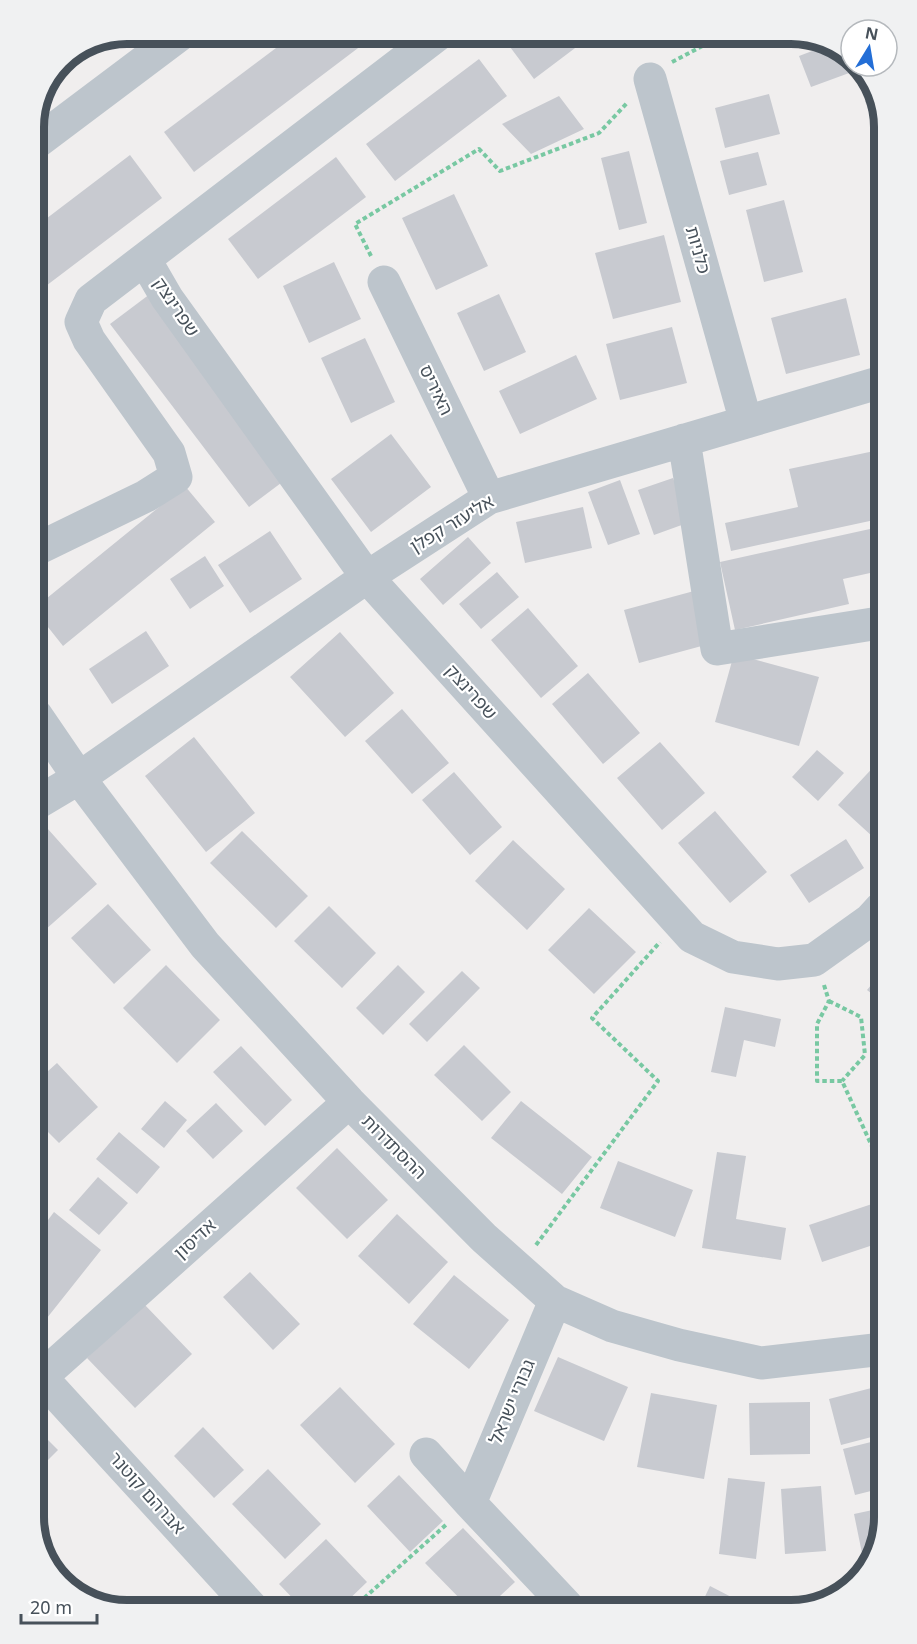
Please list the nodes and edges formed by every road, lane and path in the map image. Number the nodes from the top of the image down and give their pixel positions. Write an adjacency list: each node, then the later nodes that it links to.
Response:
1 (167, 44): 5 (street)
2 (426, 44): 6 (street)
3 (706, 44): 4 (path)
4 (650, 79): 7 (path); 9 (street, כלניות)
5 (44, 133)
6 (146, 260): 12 (street); 13 (street, שפרינצק)
7 (384, 282): 11 (street, האיריס)
8 (874, 384): 9 (street, אליעזר קפלן)
9 (746, 422): 10 (street, אליעזר קפלן)
10 (684, 440): 11 (street, אליעזר קפלן); 14 (street)
11 (489, 498): 13 (street, אליעזר קפלן)
12 (44, 546)
13 (367, 578): 16 (street, אליעזר קפלן); 19 (street, שפרינצק)
14 (874, 624)
15 (44, 726): 16 (street, ההסתדרות)
16 (79, 778): 17 (street, אליעזר קפלן); 23 (street, ההסתדרות)
17 (44, 799)
18 (874, 916): 20 (street, שפרינצק)
19 (679, 922): 20 (street, שפרינצק); 25 (path)
20 (814, 960): 21 (path)
21 (829, 1001): 22 (path); 22 (path)
22 (842, 1081): 24 (path)
23 (349, 1102): 25 (street, ההסתדרות); 28 (street, אדיסון)
24 (874, 1151)
25 (518, 1268): 26 (street, ההסתדרות)
26 (555, 1300): 27 (street, ההסתדרות); 31 (street, גבורי ישראל)
27 (874, 1350)
28 (43, 1374)
29 (43, 1380): 32 (street, אברהם קוטנר)
30 (426, 1454): 31 (street)
31 (470, 1503): 33 (path); 34 (street)
32 (244, 1600)
33 (362, 1600)
34 (561, 1600)

